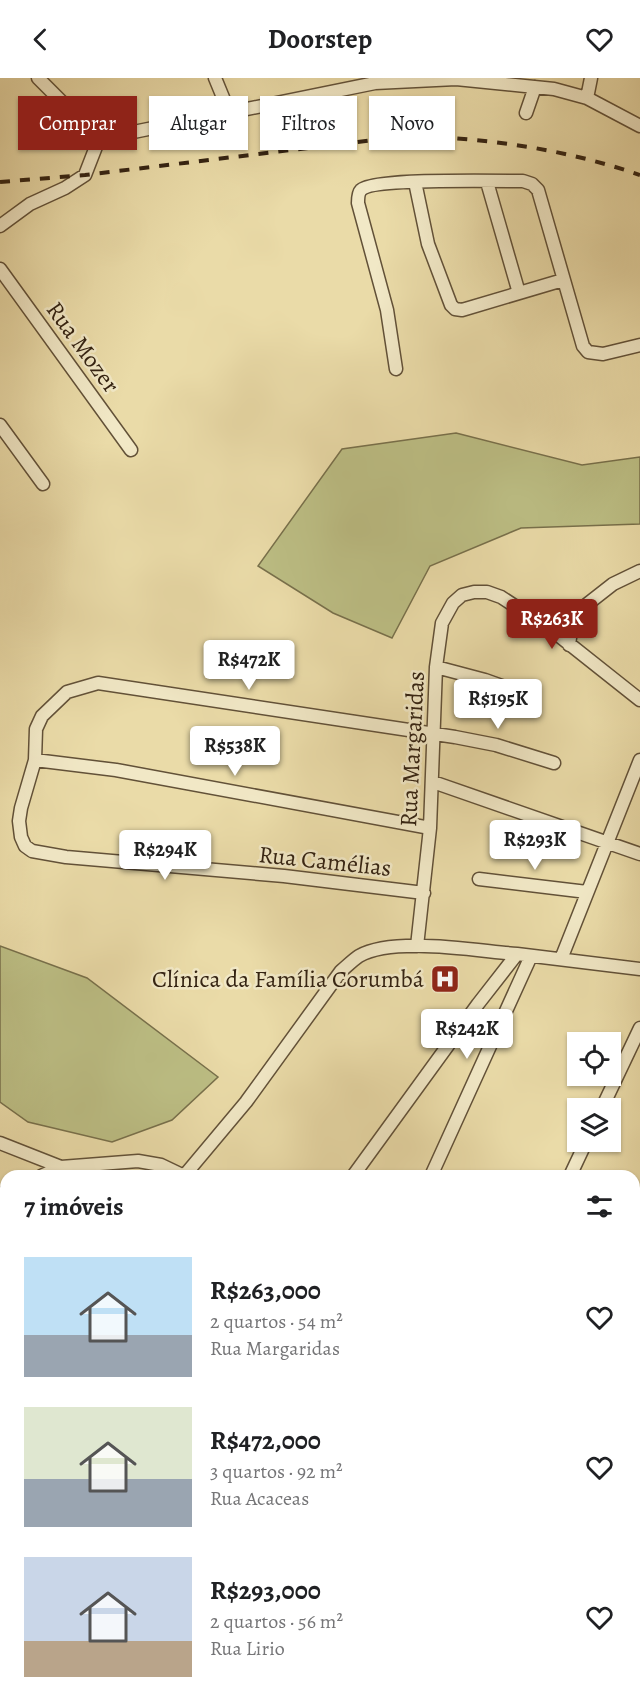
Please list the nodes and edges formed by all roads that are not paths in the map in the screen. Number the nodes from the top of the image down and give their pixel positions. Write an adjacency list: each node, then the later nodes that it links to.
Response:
1 (38, 78): 6 (street)
2 (214, 78): 7 (street)
3 (591, 78): 8 (street)
4 (375, 81): 5 (street); 9 (street)
5 (535, 87): 8 (street); 10 (street)
6 (56, 96)
7 (222, 96)
8 (586, 98): 11 (street)
9 (248, 108)
10 (526, 113)
11 (640, 126)
12 (95, 150): 15 (street)
13 (415, 182): 14 (street); 18 (street); 20 (street)
14 (488, 182): 17 (street); 18 (street)
15 (0, 226)
16 (0, 269): 22 (street, Rua Mozer)
17 (563, 280): 18 (street); 19 (street)
18 (519, 293)
19 (640, 345)
20 (396, 369)
21 (0, 425): 23 (street)
22 (131, 450)
23 (43, 484)
24 (640, 571): 25 (street)
25 (573, 616): 26 (street); 27 (street)
26 (553, 631): 27 (street, Rua Margaridas); 28 (street, Rua Margaridas)
27 (569, 645): 30 (street, Rua Margaridas)
28 (436, 667): 29 (street); 31 (street, Rua Margaridas)
29 (510, 689)
30 (640, 700)
31 (434, 735): 32 (street, Rua Camélias); 34 (street); 35 (street, Rua Margaridas)
32 (34, 760): 36 (street); 41 (street, Rua Camélias)
33 (640, 760): 37 (street)
34 (554, 763)
35 (433, 782): 36 (street, Rua Margaridas); 37 (street)
36 (430, 828): 41 (street, Rua Margaridas)
37 (608, 843): 38 (street); 40 (street)
38 (640, 855)
39 (479, 879): 40 (street)
40 (587, 892): 45 (street)
41 (424, 893): 42 (street, Rua Margaridas)
42 (417, 946): 43 (street); 54 (street)
43 (518, 954): 44 (street); 55 (street)
44 (531, 956): 45 (street); 56 (street)
45 (561, 959): 46 (street)
46 (640, 969)
47 (640, 1028): 48 (street)
48 (607, 1098)
49 (0, 1143): 51 (street)
50 (581, 1152): 57 (street)
51 (61, 1167): 52 (street); 53 (street)
52 (54, 1170)
53 (171, 1170)
54 (189, 1170)
55 (356, 1170)
56 (434, 1170)
57 (573, 1170)

